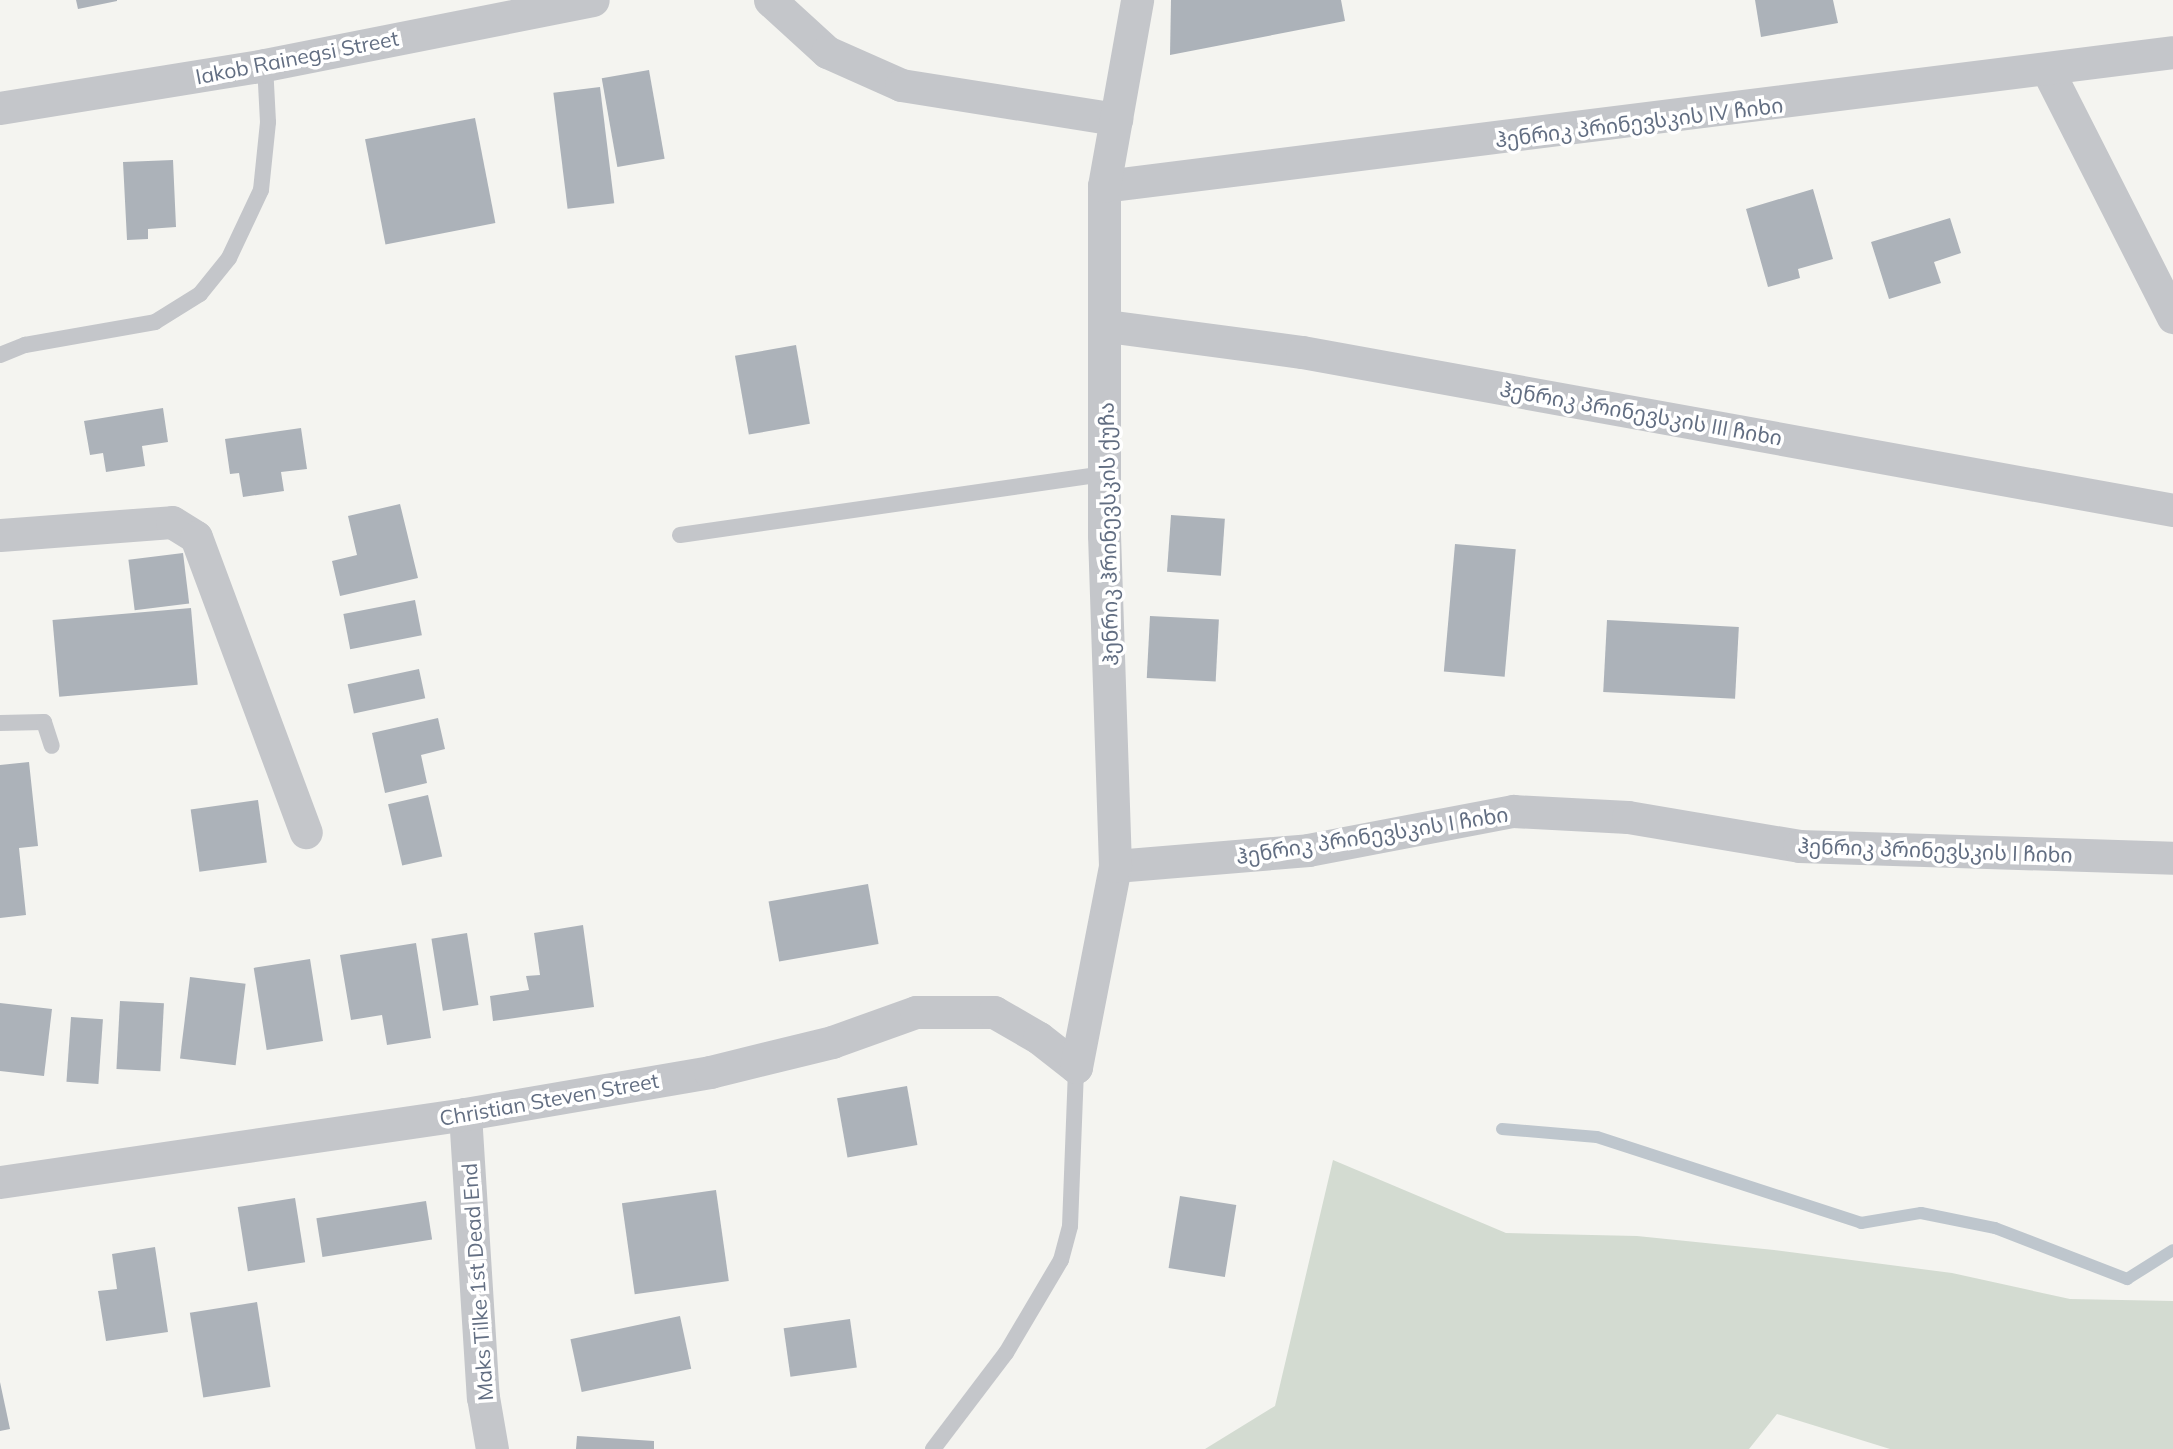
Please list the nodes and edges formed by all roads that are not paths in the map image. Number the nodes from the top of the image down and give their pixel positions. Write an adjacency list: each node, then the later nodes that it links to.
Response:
1 (593, 0): 5 (street, Iakob Rainegsi Street)
2 (769, 0): 8 (street)
3 (1137, 0): 8 (street, ჰენრიკ ჰრინევსკის ქუჩა)
4 (2173, 52): 6 (street, ჰენრიკ პრინევსკის IV ჩიხი)
5 (265, 65): 7 (street, Iakob Rainegsi Street); 12 (lane)
6 (2048, 71): 9 (street, ჰენრიკ პრინევსკის IV ჩიხი); 10 (street)
7 (0, 108)
8 (1116, 119): 9 (street, ჰენრიკ ჰრინევსკის ქუჩა)
9 (1104, 186): 11 (street, ჰენრიკ ჰრინევსკის ქუჩა)
10 (2173, 317)
11 (1107, 326): 13 (street, ჰენრიკ ჰრინევსკის ქუჩა); 14 (street, ჰენრიკ პრინევსკის III ჩიხი)
12 (0, 355)
13 (1105, 474): 16 (lane); 21 (street, ჰენრიკ ჰრინევსკის ქუჩა)
14 (2173, 510)
15 (0, 535): 19 (street)
16 (680, 535)
17 (0, 723): 18 (lane)
18 (52, 746)
19 (306, 832)
20 (2173, 858): 21 (street, ჰენრიკ პრინევსკის I ჩიხი)
21 (1115, 866): 22 (street, ჰენრიკ ჰრინევსკის ქუჩა)
22 (1076, 1068): 23 (street, Christian Steven Street); 26 (lane)
23 (465, 1114): 24 (street, Christian Steven Street); 25 (street, Maks Tilke 1st Dead End)
24 (0, 1182)
25 (492, 1449)
26 (933, 1449)

